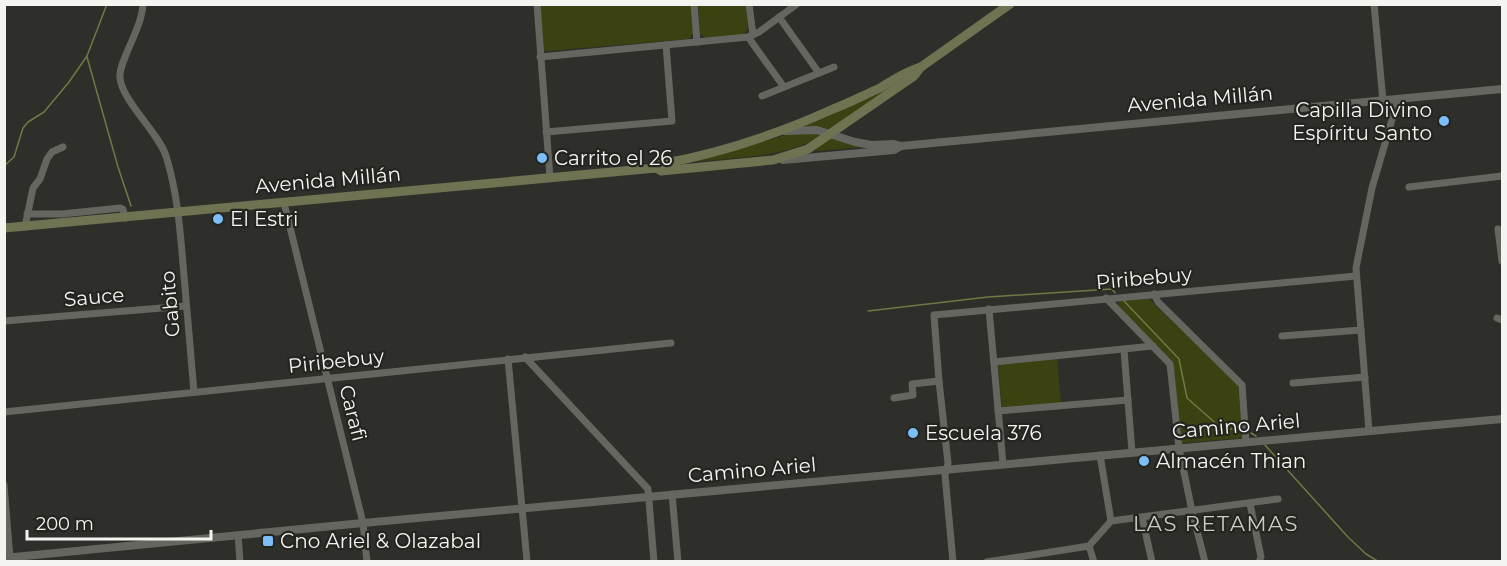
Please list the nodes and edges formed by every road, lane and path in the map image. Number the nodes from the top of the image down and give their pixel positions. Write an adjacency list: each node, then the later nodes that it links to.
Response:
1 (143, 4): 33 (street, Gabito)
2 (537, 4): 13 (street)
3 (694, 4): 11 (street)
4 (748, 4): 10 (street)
5 (797, 4): 8 (street)
6 (1010, 4): 15 (main road)
7 (1374, 4): 21 (street)
8 (786, 8): 9 (street)
9 (779, 17): 10 (street); 16 (street)
10 (750, 36): 11 (street); 17 (street)
11 (697, 42): 12 (street)
12 (666, 45): 13 (street); 22 (street)
13 (540, 57): 22 (street)
14 (834, 67): 16 (street)
15 (921, 67): 23 (main road); 24 (main road)
16 (819, 73): 17 (street)
17 (784, 87): 19 (street)
18 (1503, 89): 20 (street, Avenida Millán)
19 (762, 96)
20 (1398, 99): 21 (street, Avenida Millán); 40 (street)
21 (1383, 101): 25 (street, Avenida Millán)
22 (546, 132): 30 (street)
23 (777, 132): 24 (street, Avenida Millán); 28 (main road, Avenida Millán)
24 (832, 134): 25 (street, Avenida Millán); 27 (main road)
25 (900, 146): 27 (street, Avenida Millán)
26 (63, 147): 34 (street)
27 (773, 160): 28 (main road, Avenida Millán)
28 (656, 168): 30 (main road, Avenida Millán)
29 (1503, 176): 31 (street)
30 (550, 178): 32 (main road, Avenida Millán)
31 (1409, 187)
32 (284, 202): 33 (main road, Avenida Millán); 55 (street, Carafi)
33 (178, 213): 35 (main road, Avenida Millán); 43 (street, Gabito)
34 (27, 214): 35 (street); 36 (street)
35 (125, 218): 36 (main road, Avenida Millán)
36 (25, 226): 37 (main road, Avenida Millán)
37 (4, 228)
38 (1498, 229): 39 (street)
39 (1503, 261)
40 (1356, 276): 41 (street, Piribebuy); 46 (street)
41 (1154, 294): 42 (street, Piribebuy); 65 (street)
42 (1106, 298): 44 (street, Piribebuy); 49 (street)
43 (186, 306): 45 (street, Sauce); 58 (street, Gabito)
44 (989, 309): 53 (street); 56 (street, Piribebuy)
45 (4, 321)
46 (1361, 330): 47 (street); 54 (street)
47 (1282, 336)
48 (671, 343): 51 (street, Piribebuy)
49 (1153, 346): 50 (street); 66 (street)
50 (1124, 350): 53 (street); 60 (street)
51 (525, 357): 52 (street, Piribebuy); 73 (street)
52 (508, 359): 55 (street, Piribebuy); 76 (street)
53 (993, 362): 61 (street)
54 (1365, 377): 57 (street); 64 (street)
55 (327, 378): 58 (street, Piribebuy); 80 (street, Carafi)
56 (939, 381): 59 (street); 70 (street)
57 (1293, 383)
58 (194, 392): 62 (street, Piribebuy)
59 (894, 398)
60 (1128, 399): 61 (street); 67 (street)
61 (998, 411): 69 (street)
62 (4, 412)
63 (1503, 419): 64 (street, Camino Ariel)
64 (1369, 431): 65 (street, Camino Ariel)
65 (1246, 442): 66 (street, Camino Ariel)
66 (1179, 448): 67 (street, Camino Ariel); 77 (street)
67 (1132, 452): 68 (street, Camino Ariel)
68 (1100, 455): 69 (street, Camino Ariel); 79 (street)
69 (1004, 464): 70 (street, Camino Ariel)
70 (946, 469): 72 (street, Camino Ariel); 89 (street)
71 (4, 485): 83 (street)
72 (672, 494): 73 (street, Camino Ariel); 88 (street)
73 (649, 497): 76 (street, Camino Ariel); 87 (street)
74 (1278, 499): 75 (street)
75 (1250, 504): 77 (street); 94 (street)
76 (522, 509): 80 (street, Camino Ariel); 86 (street)
77 (1192, 511): 78 (street); 93 (street)
78 (1142, 517): 79 (street); 92 (street)
79 (1111, 521): 82 (street)
80 (363, 523): 81 (street, Camino Ariel); 85 (street, Carafi)
81 (238, 535): 83 (street, Camino Ariel); 84 (street)
82 (1089, 546): 90 (street); 91 (street)
83 (7, 558)
84 (240, 561)
85 (367, 561)
86 (527, 561)
87 (654, 561)
88 (678, 561)
89 (953, 561)
90 (987, 561)
91 (1094, 561)
92 (1152, 561)
93 (1205, 561)
94 (1259, 561)

